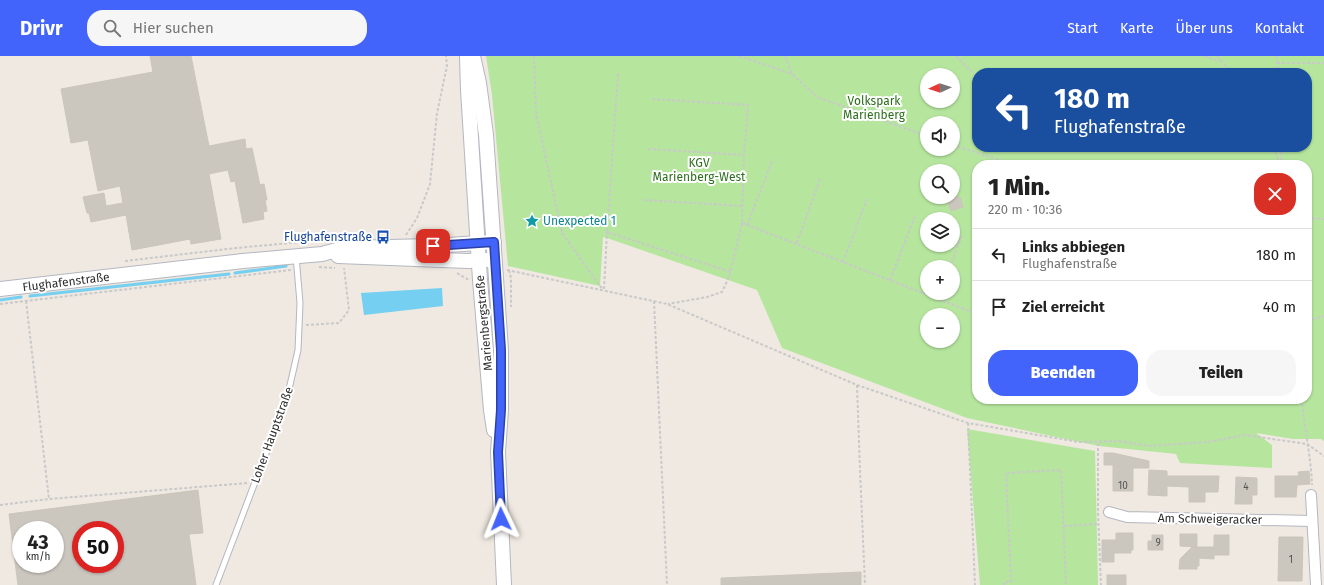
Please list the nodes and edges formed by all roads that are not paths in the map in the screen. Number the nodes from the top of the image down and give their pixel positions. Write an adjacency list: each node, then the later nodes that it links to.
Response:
1 (467, 56): 3 (main road, Marienbergstraße)
2 (473, 56): 4 (main road, Marienbergstraße)
3 (478, 242): 4 (main road); 5 (main road, Flughafenstraße); 7 (main road, Marienbergstraße)
4 (494, 242): 8 (main road, Marienbergstraße)
5 (322, 254): 6 (main road, Flughafenstraße); 7 (main road, Flughafenstraße)
6 (296, 255): 9 (main road, Flughafenstraße); 14 (lane, Loher Hauptstraße)
7 (479, 261): 8 (main road, Flughafenstraße); 10 (main road, Marienbergstraße)
8 (495, 264): 10 (main road, Marienbergstraße)
9 (0, 289)
10 (498, 452): 15 (main road, Marienbergstraße)
11 (1311, 495): 13 (street)
12 (1109, 512): 13 (street, Am Schweigeracker)
13 (1312, 521): 16 (street)
14 (216, 585)
15 (504, 585)
16 (1316, 585)

